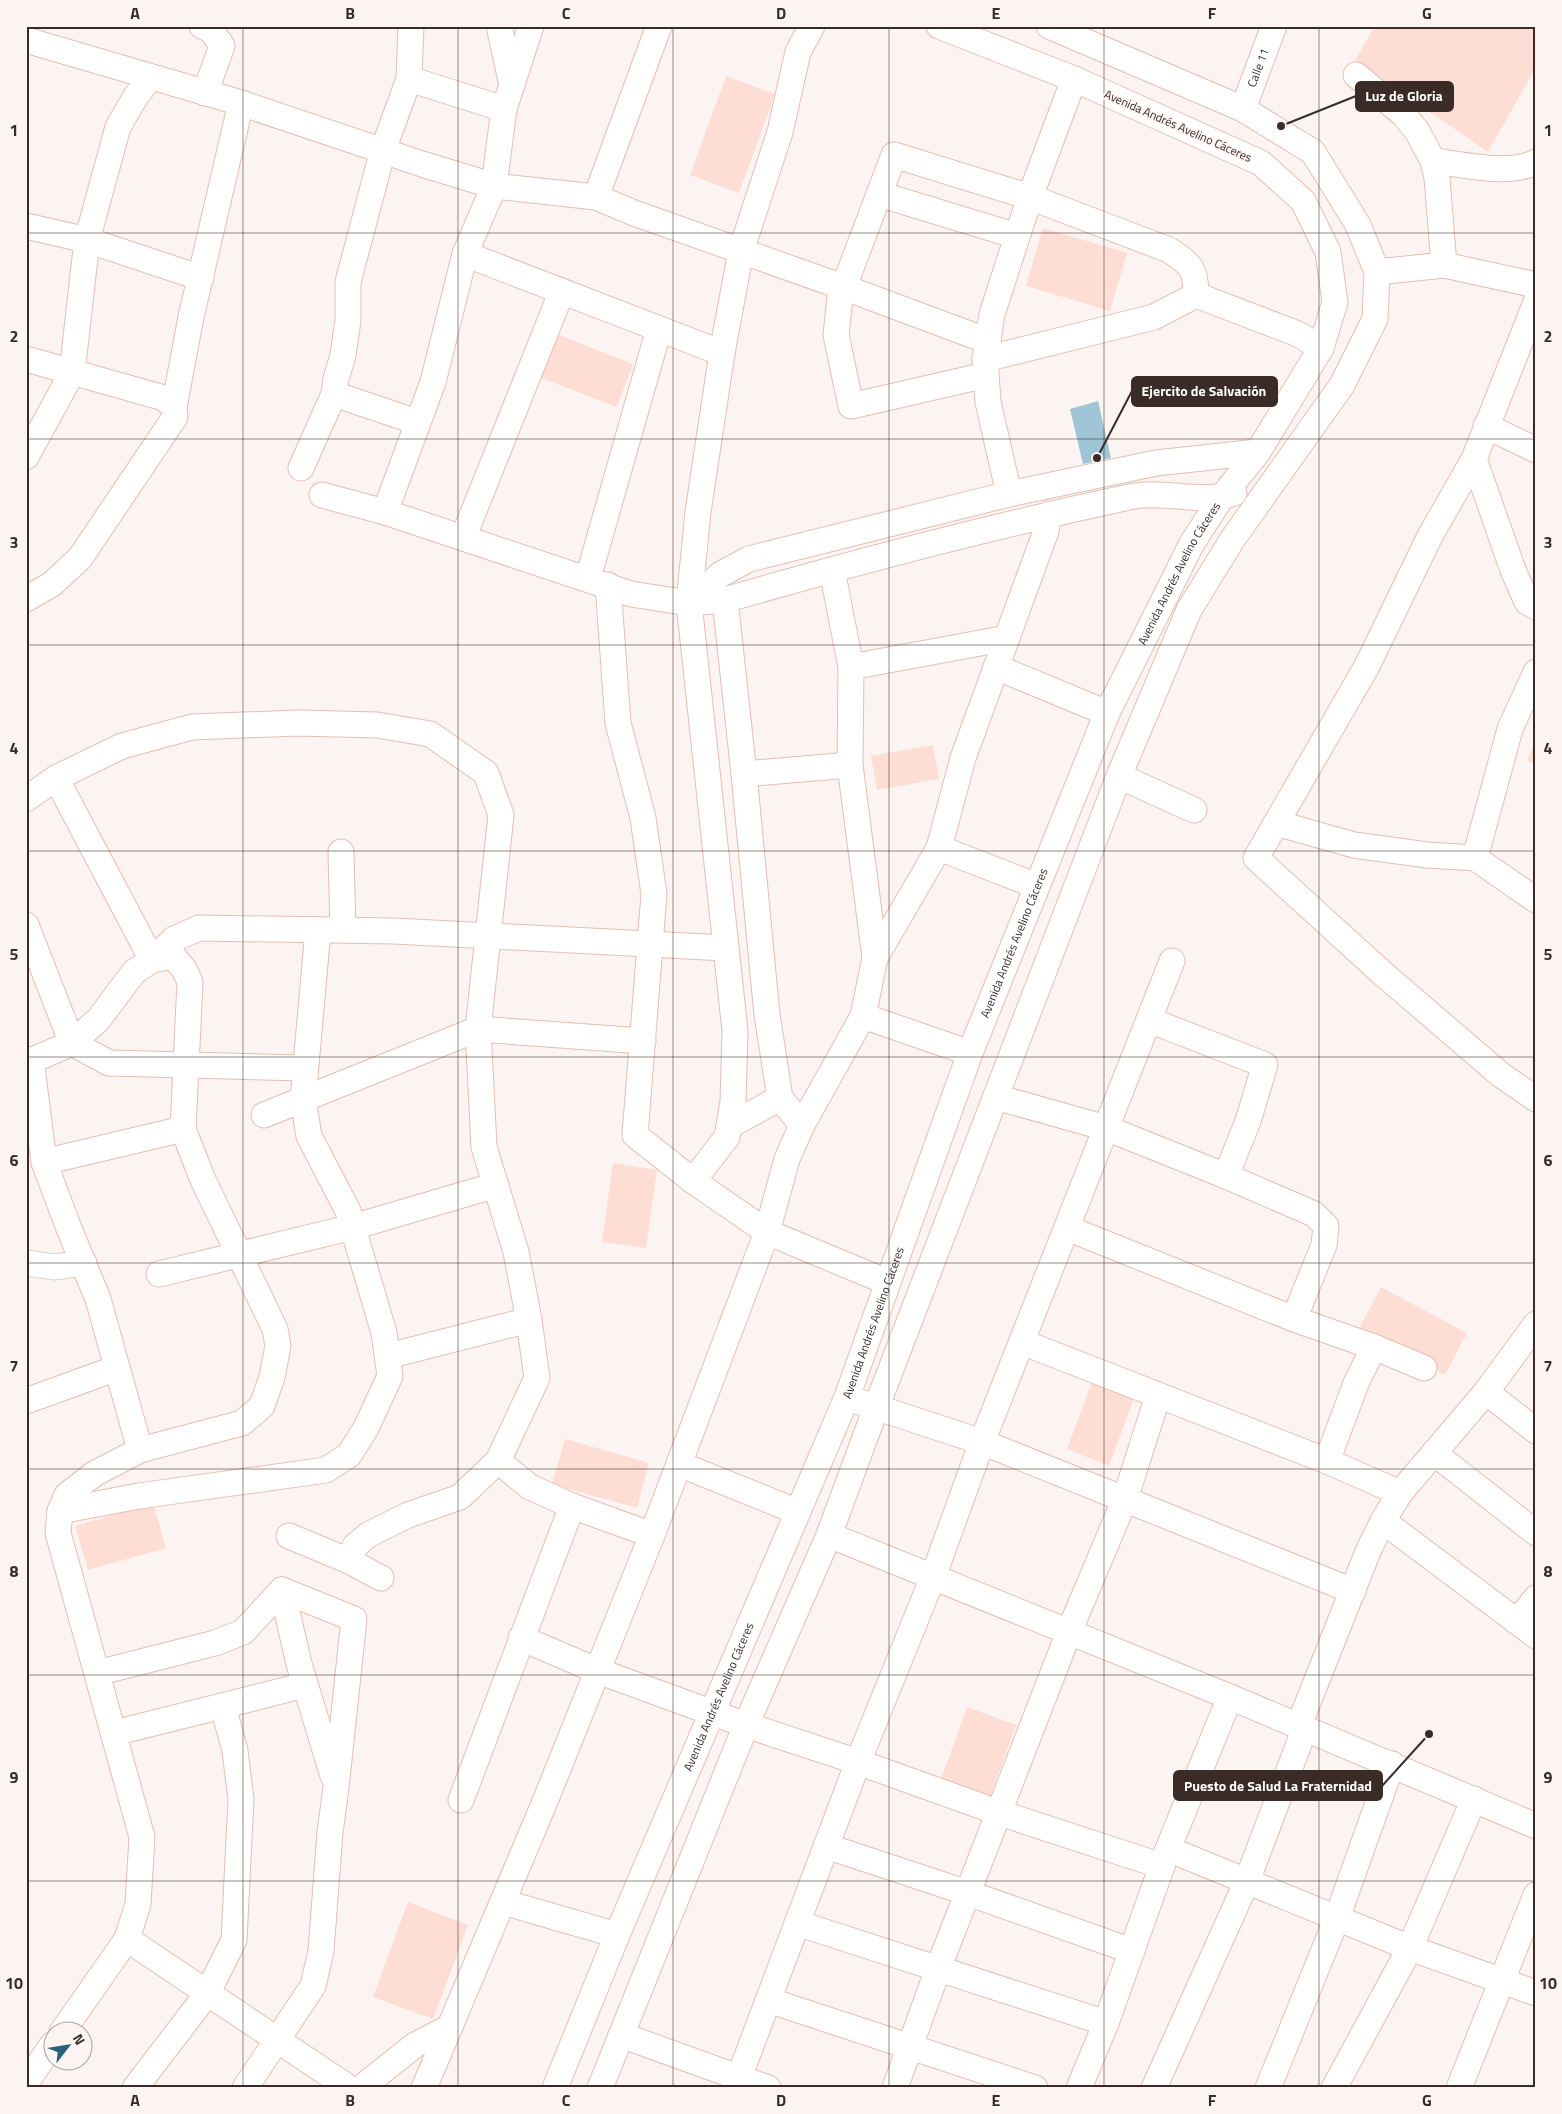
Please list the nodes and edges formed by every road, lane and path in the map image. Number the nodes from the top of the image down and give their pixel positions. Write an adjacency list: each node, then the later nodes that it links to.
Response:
1 (202, 26): 16 (street)
2 (411, 26): 13 (street)
3 (498, 26): 15 (street)
4 (531, 26): 15 (street)
5 (659, 26): 25 (street)
6 (812, 26): 30 (street)
7 (939, 26): 14 (street, Avenida Andrés Avelino Cáceres)
8 (1049, 26): 19 (street, Avenida Andrés Avelino Cáceres)
9 (1274, 26): 19 (street, Calle 11)
10 (26, 40): 12 (street)
11 (1356, 75): 21 (street)
12 (152, 77): 16 (street); 29 (street)
13 (409, 79): 18 (street); 20 (street)
14 (1074, 79): 26 (street); 41 (street, Avenida Andrés Avelino Cáceres)
15 (512, 85): 18 (street)
16 (205, 93): 17 (street)
17 (241, 103): 20 (street); 34 (street)
18 (504, 109): 23 (street)
19 (1243, 109): 33 (street, Avenida Andrés Avelino Cáceres)
20 (383, 150): 23 (street); 46 (street)
21 (1433, 161): 22 (street); 32 (street)
22 (1536, 162)
23 (494, 186): 25 (street); 31 (street)
24 (878, 194): 26 (street); 28 (street); 36 (street)
25 (596, 197): 30 (street)
26 (1030, 197): 28 (street); 38 (street)
27 (26, 226): 29 (street)
28 (1017, 236): 43 (street)
29 (87, 240): 34 (street); 45 (street)
30 (741, 251): 36 (street); 42 (street)
31 (465, 254): 37 (street); 48 (street)
32 (1444, 265): 33 (street); 35 (street)
33 (1377, 272): 55 (street, Avenida Andrés Avelino Cáceres)
34 (201, 278): 47 (street)
35 (1536, 285)
36 (844, 287): 43 (street); 43 (street)
37 (562, 291): 40 (street); 61 (street)
38 (1196, 295): 41 (street); 43 (street)
39 (1536, 302): 49 (street)
40 (659, 329): 42 (street); 63 (street)
41 (1322, 348): 51 (street, Avenida Andrés Avelino Cáceres)
42 (722, 353): 66 (street)
43 (986, 358): 56 (street)
44 (26, 359): 45 (street)
45 (72, 373): 47 (street); 52 (street)
46 (334, 394): 48 (street); 54 (street)
47 (174, 407): 64 (street)
48 (418, 422): 59 (street)
49 (1486, 426): 50 (street); 53 (street)
50 (1536, 450)
51 (1258, 452): 56 (street); 58 (street, Avenida Andrés Avelino Cáceres)
52 (26, 458)
53 (1474, 458): 67 (street); 79 (street)
54 (301, 468)
55 (1276, 478): 58 (street); 75 (street, Avenida Andrés Avelino Cáceres)
56 (1009, 494): 66 (street)
57 (322, 495): 59 (street)
58 (1221, 498): 60 (street); 72 (street, Avenida Andrés Avelino Cáceres)
59 (386, 512): 61 (street)
60 (1049, 514): 62 (street); 68 (street)
61 (463, 538): 63 (street)
62 (832, 570): 65 (street); 69 (street)
63 (598, 582): 66 (street); 89 (street)
64 (26, 599)
65 (725, 600): 66 (street); 74 (street)
66 (689, 603): 90 (street)
67 (1536, 607)
68 (1007, 638): 69 (street); 70 (street)
69 (851, 667): 73 (street)
70 (996, 667): 72 (street); 80 (street)
71 (1536, 672): 82 (street)
72 (1107, 713): 83 (street, Avenida Andrés Avelino Cáceres)
73 (850, 765): 74 (street); 91 (street)
74 (744, 774): 104 (street)
75 (1119, 776): 78 (street); 103 (street, Avenida Andrés Avelino Cáceres)
76 (56, 778): 77 (street); 88 (street); 92 (street)
77 (26, 799)
78 (1194, 810)
79 (1276, 823): 82 (street); 106 (street)
80 (939, 848): 83 (street); 91 (street)
81 (341, 852): 87 (street)
82 (1475, 858): 84 (street)
83 (1037, 886): 99 (street, Avenida Andrés Avelino Cáceres)
84 (1536, 900)
85 (26, 925): 98 (street)
86 (318, 930): 87 (street); 92 (street); 102 (street)
87 (343, 930): 88 (street)
88 (487, 936): 89 (street); 96 (street)
89 (649, 945): 90 (street); 97 (street)
90 (726, 948): 109 (street)
91 (875, 958): 94 (street)
92 (152, 960): 98 (street); 101 (street)
93 (1172, 961): 95 (street)
94 (863, 1016): 99 (street); 108 (street)
95 (1149, 1020): 110 (street); 113 (street)
96 (478, 1029): 97 (street); 105 (street); 115 (street)
97 (642, 1041): 114 (street)
98 (72, 1043): 100 (street); 101 (street)
99 (970, 1053): 123 (street, Avenida Andrés Avelino Cáceres)
100 (29, 1061): 112 (street)
101 (185, 1066): 102 (street); 111 (street)
102 (305, 1068): 105 (street)
103 (996, 1097): 110 (street); 136 (street, Avenida Andrés Avelino Cáceres)
104 (780, 1098): 108 (street); 109 (street)
105 (303, 1099): 107 (street); 116 (street)
106 (1536, 1099)
107 (264, 1115)
108 (802, 1125): 118 (street)
109 (729, 1126): 114 (street)
110 (1106, 1128): 113 (street); 117 (street)
111 (183, 1129): 112 (street); 119 (street)
112 (44, 1162): 121 (street)
113 (1226, 1176): 124 (street)
114 (693, 1181): 118 (street)
115 (496, 1185): 116 (street); 125 (street)
116 (353, 1227): 119 (street); 129 (street)
117 (1066, 1228): 124 (street); 127 (street)
118 (767, 1232): 123 (street); 143 (street)
119 (238, 1255): 122 (street); 139 (street)
120 (26, 1263): 121 (street)
121 (84, 1263): 130 (street)
122 (159, 1274)
123 (887, 1282): 134 (street, Avenida Andrés Avelino Cáceres)
124 (1294, 1319): 128 (street)
125 (529, 1320): 129 (street); 141 (street)
126 (1536, 1324): 132 (street)
127 (1022, 1342): 133 (street); 138 (street)
128 (1374, 1347): 131 (street); 142 (street)
129 (388, 1356): 147 (street)
130 (117, 1368): 135 (street); 139 (street)
131 (1424, 1368)
132 (1486, 1392): 137 (street); 140 (street)
133 (1158, 1396): 142 (street); 145 (street)
134 (847, 1397): 136 (street); 148 (street, Avenida Andrés Avelino Cáceres)
135 (26, 1401)
136 (876, 1408): 138 (street); 152 (street, Avenida Andrés Avelino Cáceres)
137 (1536, 1431)
138 (982, 1442): 145 (street); 155 (street)
139 (140, 1450): 147 (street)
140 (1434, 1453): 144 (street); 150 (street)
141 (498, 1461): 146 (street); 154 (street)
142 (1327, 1461): 144 (street)
143 (679, 1464): 148 (street); 151 (street)
144 (1400, 1493): 149 (street)
145 (1125, 1499): 158 (street); 161 (street)
146 (572, 1506): 151 (street); 162 (street)
147 (60, 1511): 164 (street)
148 (798, 1512): 168 (street, Avenida Andrés Avelino Cáceres)
149 (1382, 1521): 158 (street); 160 (street)
150 (1536, 1533)
151 (652, 1535): 163 (street)
152 (829, 1535): 155 (street); 169 (street, Avenida Andrés Avelino Cáceres)
153 (289, 1536): 154 (street)
154 (349, 1562): 156 (street)
155 (933, 1577): 161 (street); 172 (street)
156 (381, 1578)
157 (282, 1590): 164 (street); 165 (street); 174 (street)
158 (1353, 1591): 170 (street)
159 (1536, 1598): 160 (street)
160 (1526, 1629)
161 (1069, 1632): 166 (street); 177 (street)
162 (521, 1638): 163 (street); 176 (street)
163 (598, 1671): 168 (street); 184 (street)
164 (97, 1673): 171 (street)
165 (305, 1685): 167 (street); 174 (street)
166 (1230, 1697): 170 (street); 180 (street)
167 (223, 1706): 171 (street); 194 (street)
168 (713, 1712): 169 (street); 187 (street, Avenida Andrés Avelino Cáceres)
169 (746, 1725): 172 (street); 199 (street, Avenida Andrés Avelino Cáceres)
170 (1302, 1727): 173 (street); 181 (street)
171 (114, 1733): 188 (street)
172 (858, 1762): 177 (street); 179 (street)
173 (1392, 1764): 175 (street); 185 (street)
174 (336, 1788): 200 (street)
175 (1474, 1799): 178 (street); 189 (street)
176 (461, 1800)
177 (1000, 1813): 180 (street); 182 (street)
178 (1536, 1826)
179 (826, 1846): 182 (street); 186 (street)
180 (1165, 1857): 181 (street); 190 (street)
181 (1247, 1881): 185 (street); 216 (street)
182 (968, 1893): 190 (street); 191 (street)
183 (1536, 1895): 192 (street)
184 (503, 1902): 187 (street); 198 (street)
185 (1337, 1918): 189 (street); 217 (street)
186 (797, 1923): 191 (street); 195 (street)
187 (617, 1935): 210 (street, Avenida Andrés Avelino Cáceres)
188 (127, 1939): 194 (street); 196 (street)
189 (1410, 1948): 192 (street); 218 (street)
190 (1132, 1951): 197 (street)
191 (938, 1969): 197 (street); 201 (street)
192 (1501, 1979): 193 (street); 219 (street)
193 (1536, 1993)
194 (207, 1994): 200 (street); 205 (street)
195 (768, 2000): 201 (street); 204 (street)
196 (69, 2022)
197 (1106, 2023): 215 (street)
198 (450, 2027): 208 (street); 209 (street)
199 (622, 2035): 204 (street); 211 (street, Avenida Andrés Avelino Cáceres)
200 (276, 2041): 206 (street); 207 (street)
201 (910, 2046): 213 (street); 214 (street)
202 (42, 2060): 203 (street)
203 (26, 2083)
204 (737, 2083): 212 (street)
205 (135, 2088)
206 (245, 2088)
207 (348, 2088)
208 (361, 2088)
209 (424, 2088)
210 (555, 2088)
211 (600, 2088)
212 (768, 2088)
213 (895, 2088)
214 (1035, 2088)
215 (1079, 2088)
216 (1154, 2088)
217 (1268, 2088)
218 (1334, 2088)
219 (1459, 2088)

